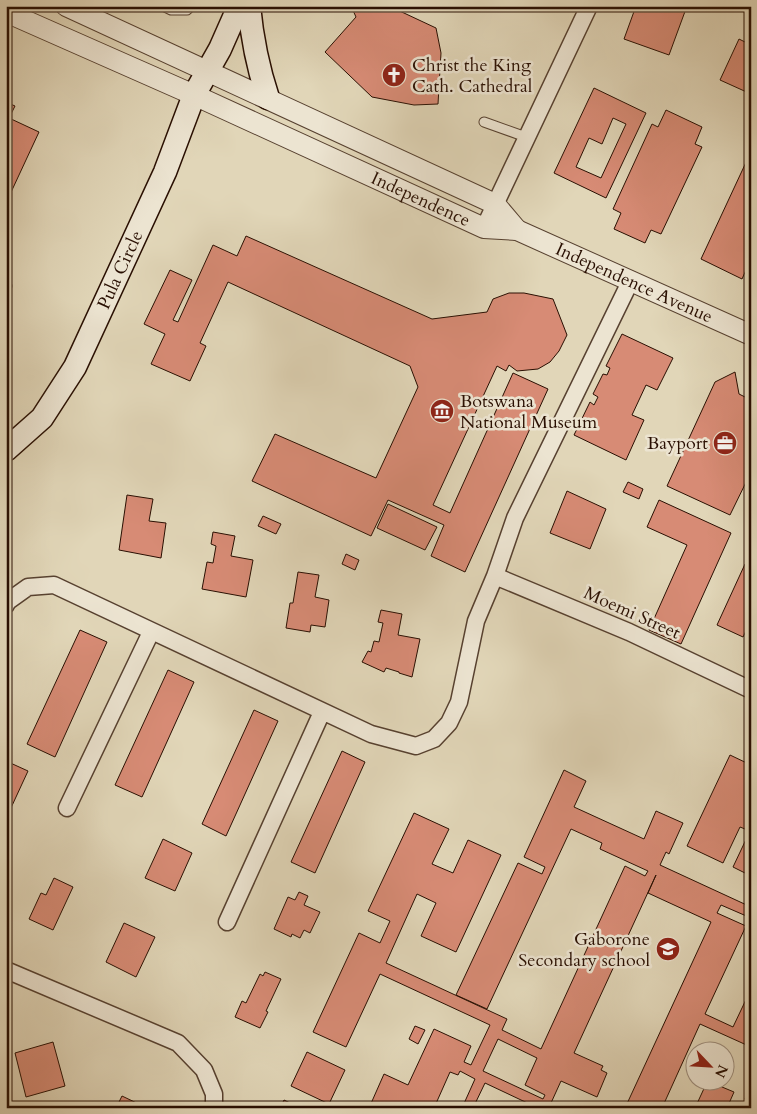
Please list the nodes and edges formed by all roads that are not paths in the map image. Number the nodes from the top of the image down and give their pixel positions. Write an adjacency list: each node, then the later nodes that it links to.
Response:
1 (66, 6): 8 (street)
2 (163, 6): 3 (lane)
3 (190, 6)
4 (239, 6): 8 (main road, Pula Circle)
5 (249, 6): 10 (main road)
6 (589, 6): 12 (street)
7 (6, 12): 9 (street, Independence)
8 (206, 72): 9 (main road, Pula Circle); 10 (street, Independence)
9 (194, 95): 14 (street, Independence); 18 (main road, Pula Circle)
10 (268, 98): 13 (street, Independence)
11 (484, 122): 12 (lane)
12 (526, 137): 13 (street)
13 (496, 204): 14 (street); 15 (street, Independence)
14 (484, 228): 15 (street, Independence)
15 (518, 230): 16 (street, Independence Avenue)
16 (631, 280): 17 (street, Independence Avenue); 19 (street)
17 (751, 335)
18 (6, 450)
19 (495, 576): 22 (street, Moemi Street); 23 (street)
20 (6, 605): 21 (street)
21 (152, 632): 23 (street); 24 (street)
22 (751, 690)
23 (322, 712): 25 (street)
24 (67, 808)
25 (227, 922)
26 (6, 970): 27 (street)
27 (214, 1108)

